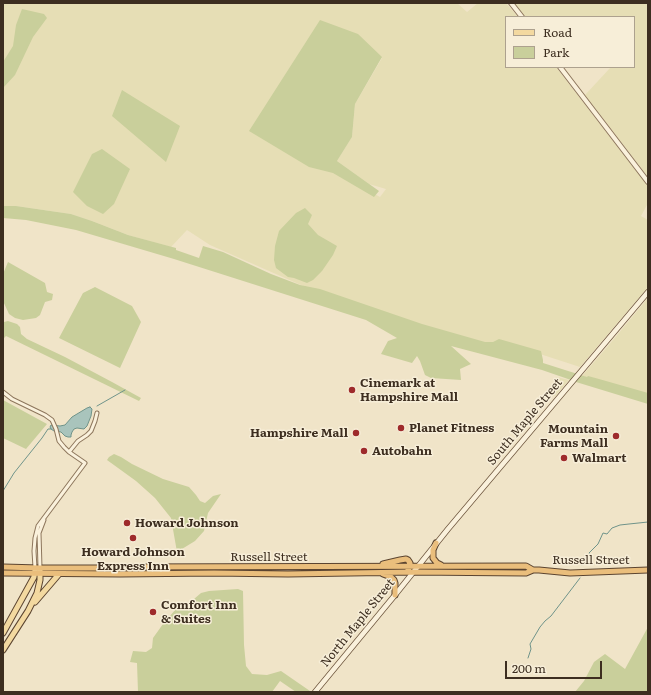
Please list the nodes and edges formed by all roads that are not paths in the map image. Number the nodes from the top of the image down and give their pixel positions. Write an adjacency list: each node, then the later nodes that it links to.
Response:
1 (511, 3): 2 (street)
2 (521, 16)
3 (561, 68): 4 (street)
4 (648, 182)
5 (648, 292): 9 (main road, South Maple Street)
6 (3, 392): 8 (street)
7 (97, 413): 8 (street)
8 (69, 452): 16 (street)
9 (436, 543): 11 (main road, South Maple Street); 12 (highway)
10 (410, 566): 11 (highway, Russell Street); 16 (highway, Russell Street); 18 (highway)
11 (417, 566): 12 (highway, Russell Street); 19 (main road, North Maple Street)
12 (444, 566): 14 (highway, Russell Street)
13 (3, 567): 16 (highway, Russell Street)
14 (533, 570): 15 (highway, Russell Street); 19 (highway, Russell Street)
15 (648, 570)
16 (37, 571): 20 (highway, Russell Street); 21 (highway, Russell Street); 23 (main road); 24 (main road)
17 (378, 572): 18 (highway, Russell Street); 21 (highway, Russell Street); 22 (highway)
18 (407, 572): 19 (highway, Russell Street)
19 (413, 572): 22 (main road, North Maple Street)
20 (3, 573)
21 (59, 574): 23 (main road)
22 (395, 595): 26 (main road, North Maple Street)
23 (28, 611): 25 (main road)
24 (3, 633)
25 (3, 650)
26 (315, 692)

